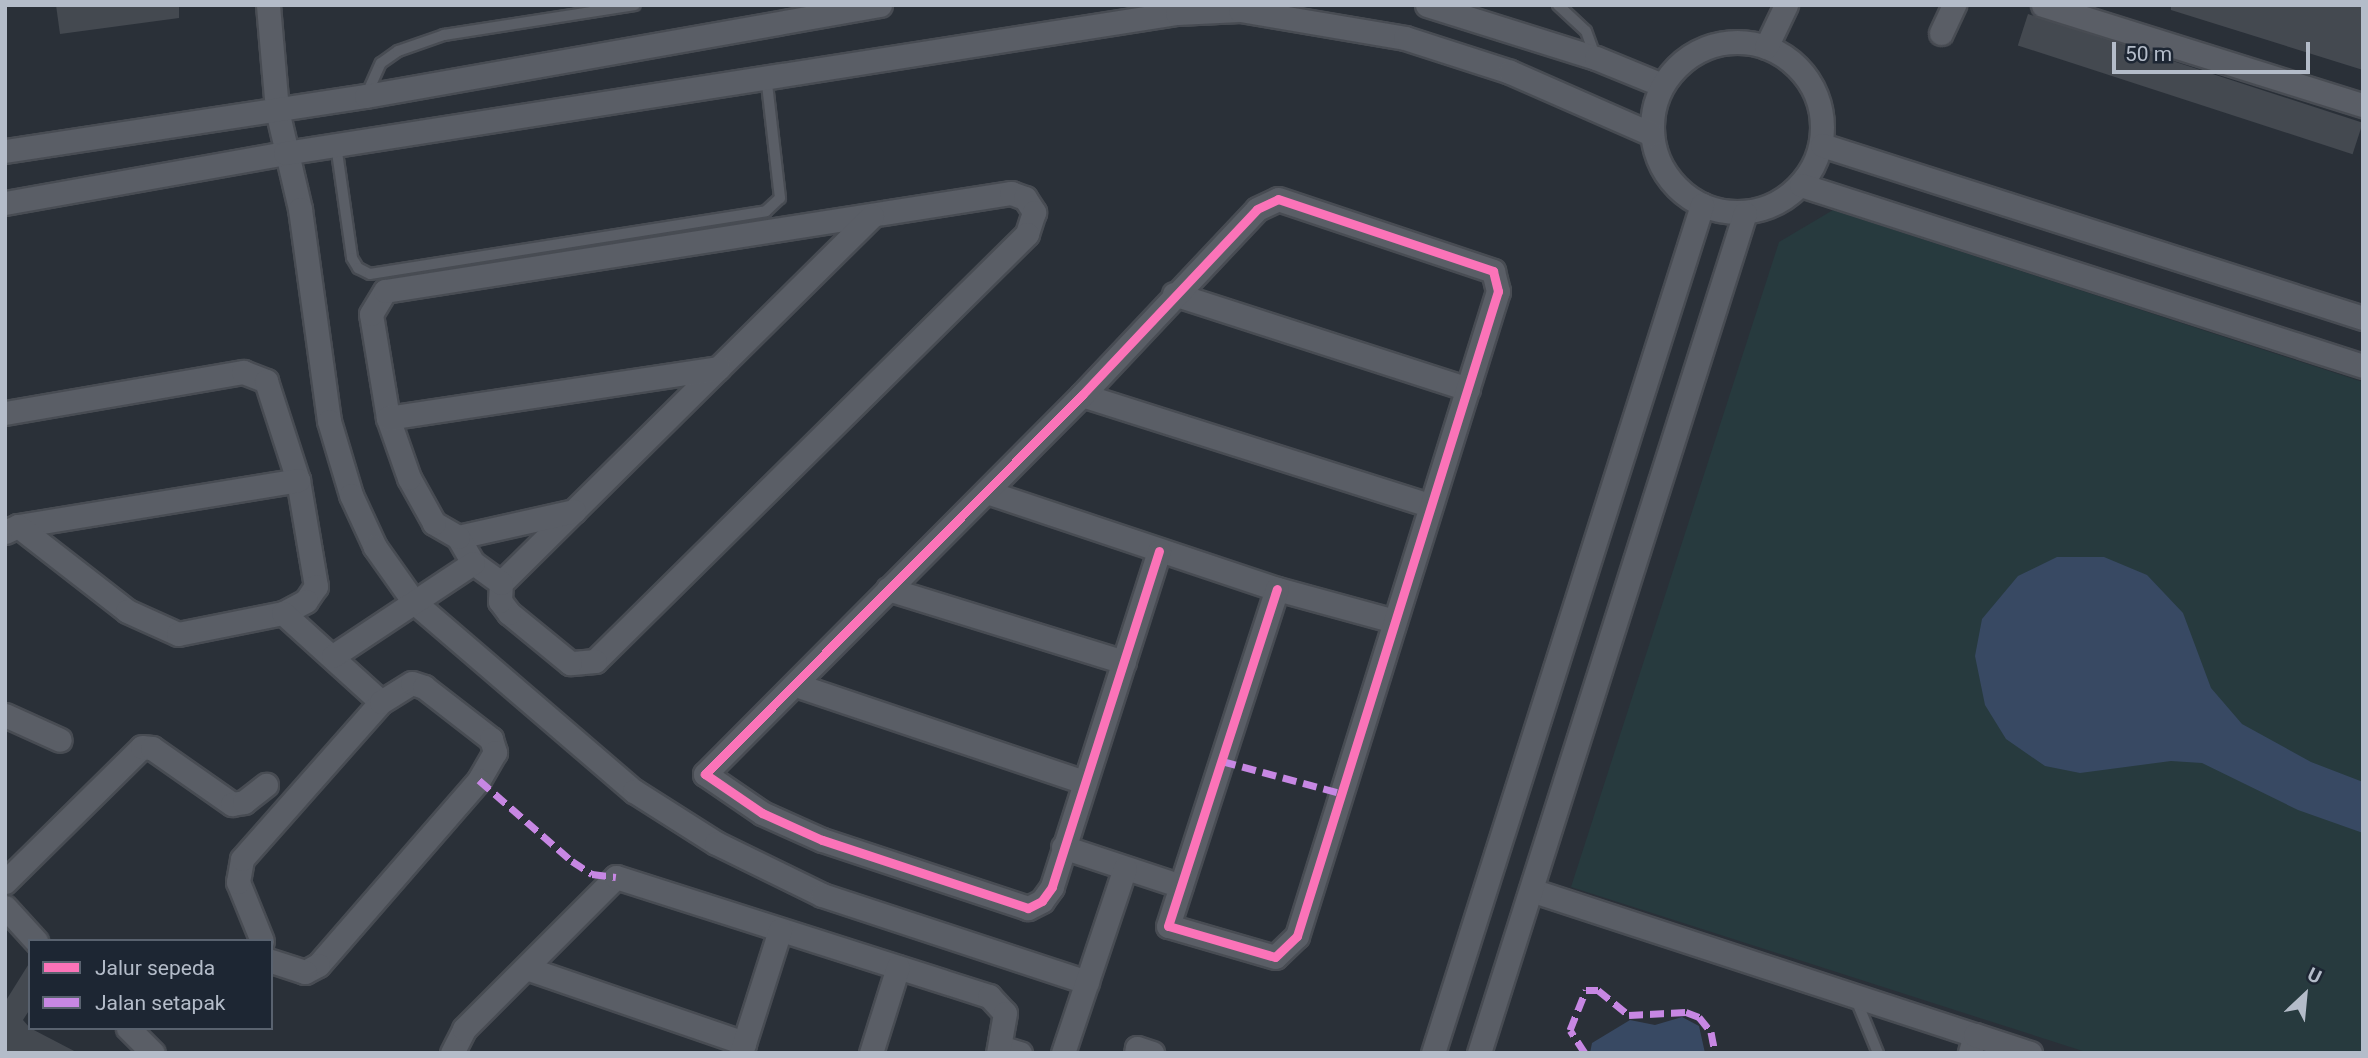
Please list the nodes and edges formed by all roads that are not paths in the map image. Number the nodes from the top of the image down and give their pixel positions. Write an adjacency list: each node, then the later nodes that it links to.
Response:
1 (268, 5): 17 (street)
2 (635, 5): 15 (lane)
3 (880, 5): 15 (street)
4 (1427, 5): 12 (street)
5 (1558, 5): 12 (lane)
6 (1786, 5): 11 (street)
7 (1954, 5): 10 (street)
8 (2043, 5): 9 (street)
9 (2088, 12): 16 (street)
10 (1941, 33)
11 (1766, 47): 14 (street); 20 (street)
12 (1596, 58): 14 (street)
13 (766, 76): 18 (street); 19 (street); 19 (lane)
14 (1662, 85): 18 (street)
15 (366, 96): 17 (street)
16 (2363, 105)
17 (277, 110): 21 (street); 22 (street)
18 (1651, 134): 25 (street)
19 (336, 145): 22 (street)
20 (1822, 145): 23 (street); 29 (street)
21 (5, 151)
22 (285, 153): 24 (street); 47 (street)
23 (1801, 186): 26 (street); 30 (street)
24 (5, 203)
25 (1702, 205): 26 (street); 82 (street)
26 (1745, 213): 62 (street)
27 (872, 216): 31 (street); 35 (street); 44 (street)
28 (1174, 294): 32 (street); 32 (street); 33 (street)
29 (2363, 318)
30 (2363, 366)
31 (718, 368): 35 (street); 39 (street)
32 (1468, 389): 38 (street)
33 (1082, 396): 37 (street); 38 (street)
34 (5, 412): 36 (street)
35 (388, 418): 41 (street)
36 (298, 480): 40 (street); 48 (street)
37 (987, 492): 42 (street); 45 (street)
38 (1428, 505): 49 (street)
39 (574, 511): 41 (street); 44 (street)
40 (12, 529): 48 (street)
41 (458, 537): 43 (street)
42 (1159, 551): 46 (street); 51 (street)
43 (473, 563): 44 (street); 47 (street)
44 (501, 583)
45 (888, 589): 51 (street); 52 (street)
46 (1277, 589): 49 (street); 61 (street)
47 (414, 603): 50 (street); 70 (street)
48 (283, 613): 50 (street)
49 (1394, 621): 61 (street)
50 (332, 656): 53 (street)
51 (1124, 662): 56 (street)
52 (796, 685): 56 (street); 58 (street)
53 (381, 702): 66 (street); 67 (street)
54 (5, 715): 55 (street)
55 (60, 740)
56 (1082, 781): 58 (street)
57 (267, 785): 60 (street)
58 (1063, 847): 59 (street)
59 (1125, 868): 61 (street); 70 (street)
60 (5, 882)
61 (1181, 886)
62 (1531, 890): 71 (street); 83 (street)
63 (5, 906): 65 (street)
64 (780, 930): 68 (street); 69 (street); 74 (street)
65 (34, 939)
66 (261, 939)
67 (273, 962)
68 (898, 967): 75 (street); 78 (street)
69 (526, 968): 74 (street); 77 (street)
70 (1087, 982): 79 (street)
71 (1854, 996): 73 (street); 84 (lane)
72 (130, 1030): 76 (street)
73 (1972, 1044): 85 (street)
74 (743, 1048)
75 (1006, 1051)
76 (153, 1053)
77 (452, 1053)
78 (871, 1053)
79 (1063, 1053)
80 (1136, 1053): 81 (street)
81 (1152, 1053)
82 (1433, 1053)
83 (1479, 1053)
84 (1878, 1053)
85 (2030, 1053)

